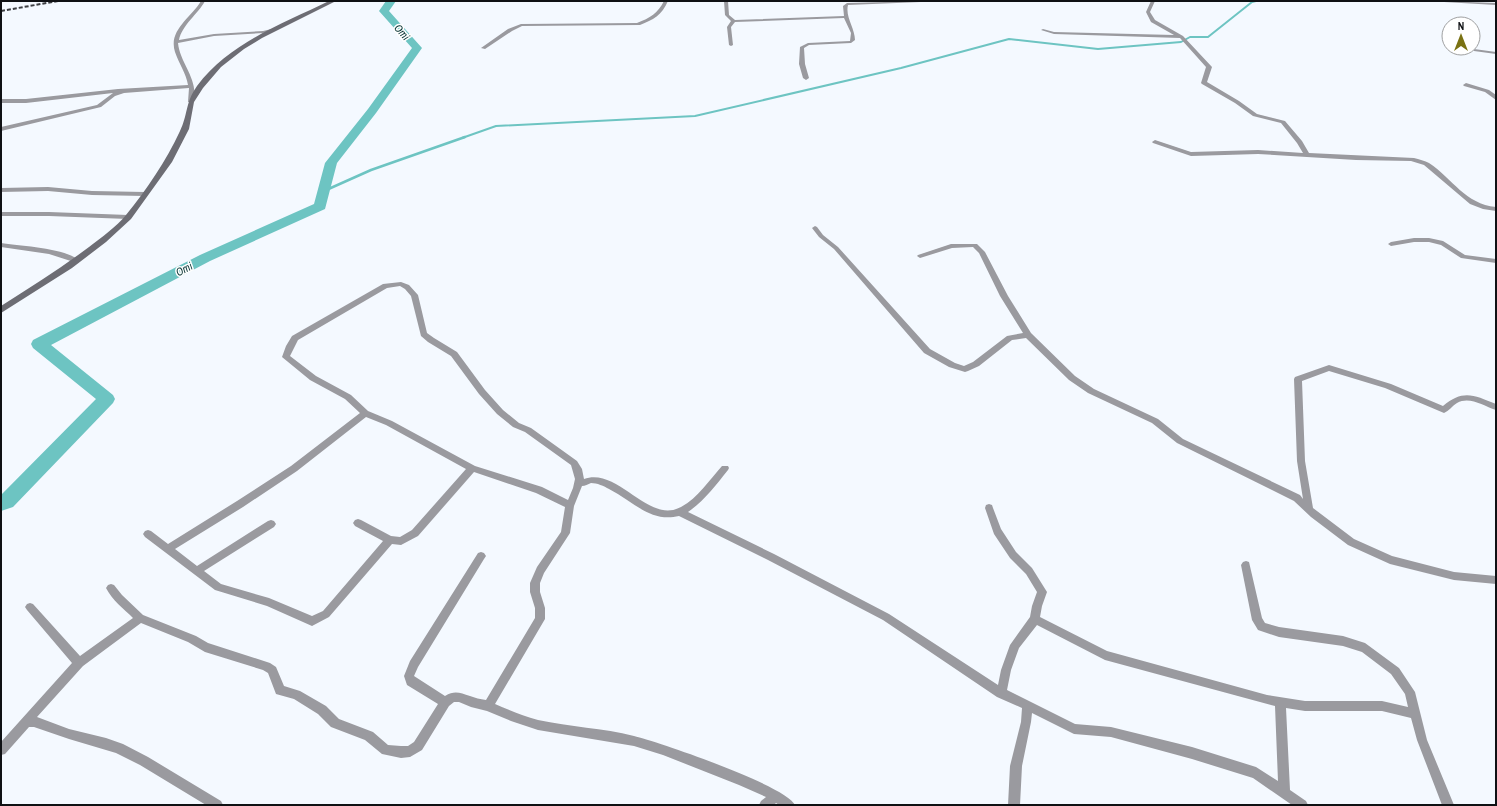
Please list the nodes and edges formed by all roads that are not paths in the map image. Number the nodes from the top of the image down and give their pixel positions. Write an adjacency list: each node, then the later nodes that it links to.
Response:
1 (203, 1): 18 (street)
2 (333, 1): 15 (main road)
3 (584, 1): 4 (street)
4 (588, 1)
5 (666, 1): 20 (street)
6 (726, 1): 14 (street)
7 (921, 1): 11 (street)
8 (1153, 1): 17 (street)
9 (1444, 1): 12 (street)
10 (849, 2): 11 (street); 13 (street)
11 (869, 2)
12 (1496, 4)
13 (846, 17): 14 (street); 23 (street)
14 (734, 21): 19 (street)
15 (276, 29): 18 (street); 29 (main road)
16 (1043, 30): 17 (street)
17 (1181, 37): 32 (street)
18 (176, 42): 25 (street)
19 (731, 45)
20 (483, 48)
21 (1481, 51): 22 (street)
22 (1496, 54)
23 (806, 78)
24 (1466, 85): 27 (street)
25 (191, 86): 26 (street); 29 (street)
26 (123, 91): 28 (street); 30 (street)
27 (1496, 98)
28 (1, 101)
29 (191, 102): 34 (main road)
30 (1, 129)
31 (1155, 142): 32 (street)
32 (1307, 155): 35 (street)
33 (1, 190): 34 (street)
34 (145, 194): 37 (main road)
35 (1496, 209)
36 (1, 214): 37 (street)
37 (128, 217): 42 (main road)
38 (815, 228): 45 (street)
39 (1391, 244): 43 (street)
40 (1, 245): 42 (street)
41 (920, 256): 45 (street)
42 (77, 260): 44 (main road)
43 (1496, 261)
44 (1, 310)
45 (1028, 335): 53 (street)
46 (1496, 407): 53 (street)
47 (365, 413): 48 (street); 50 (street); 59 (street)
48 (472, 468): 51 (street); 58 (street)
49 (725, 468): 54 (street)
50 (579, 484): 51 (street); 54 (street)
51 (570, 505): 72 (street)
52 (989, 508): 67 (street)
53 (1309, 509): 63 (street)
54 (680, 512): 69 (street)
55 (358, 523): 58 (street)
56 (271, 524): 62 (street)
57 (148, 534): 59 (street)
58 (390, 540): 62 (street)
59 (168, 549): 62 (street)
60 (481, 556): 70 (street)
61 (1246, 565): 74 (street)
62 (198, 571)
63 (1496, 580)
64 (111, 588): 66 (street)
65 (30, 607): 68 (street)
66 (140, 618): 68 (street); 70 (street)
67 (1035, 619): 69 (street); 71 (street)
68 (80, 663): 75 (street)
69 (1001, 693): 73 (street)
70 (445, 702): 72 (street)
71 (1280, 702): 74 (street); 77 (street)
72 (488, 706): 78 (street)
73 (1027, 706): 77 (street); 82 (street)
74 (1415, 714): 84 (street)
75 (28, 721): 76 (street); 79 (street)
76 (1, 750)
77 (1284, 792): 83 (street)
78 (776, 796): 80 (street); 81 (street)
79 (217, 805)
80 (766, 805)
81 (789, 805)
82 (1014, 805)
83 (1302, 805)
84 (1448, 805)

